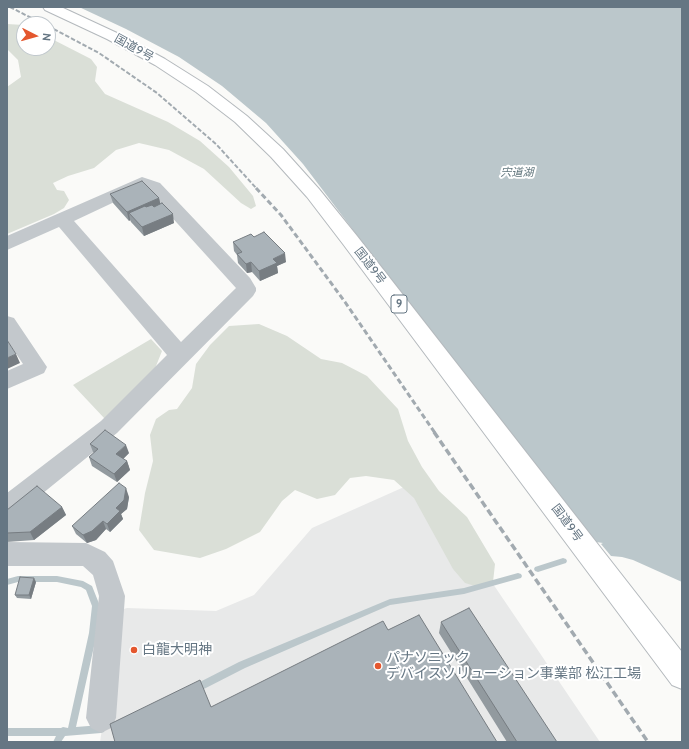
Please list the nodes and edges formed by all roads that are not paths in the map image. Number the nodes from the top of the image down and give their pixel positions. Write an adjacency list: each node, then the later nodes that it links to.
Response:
1 (50, 7): 9 (highway, 国道9号 / 9)
2 (62, 219): 3 (street); 5 (street); 5 (street)
3 (7, 244)
4 (7, 323): 6 (street)
5 (180, 356): 7 (street)
6 (7, 381)
7 (7, 507)
8 (7, 554): 10 (street)
9 (682, 674)
10 (101, 718)

